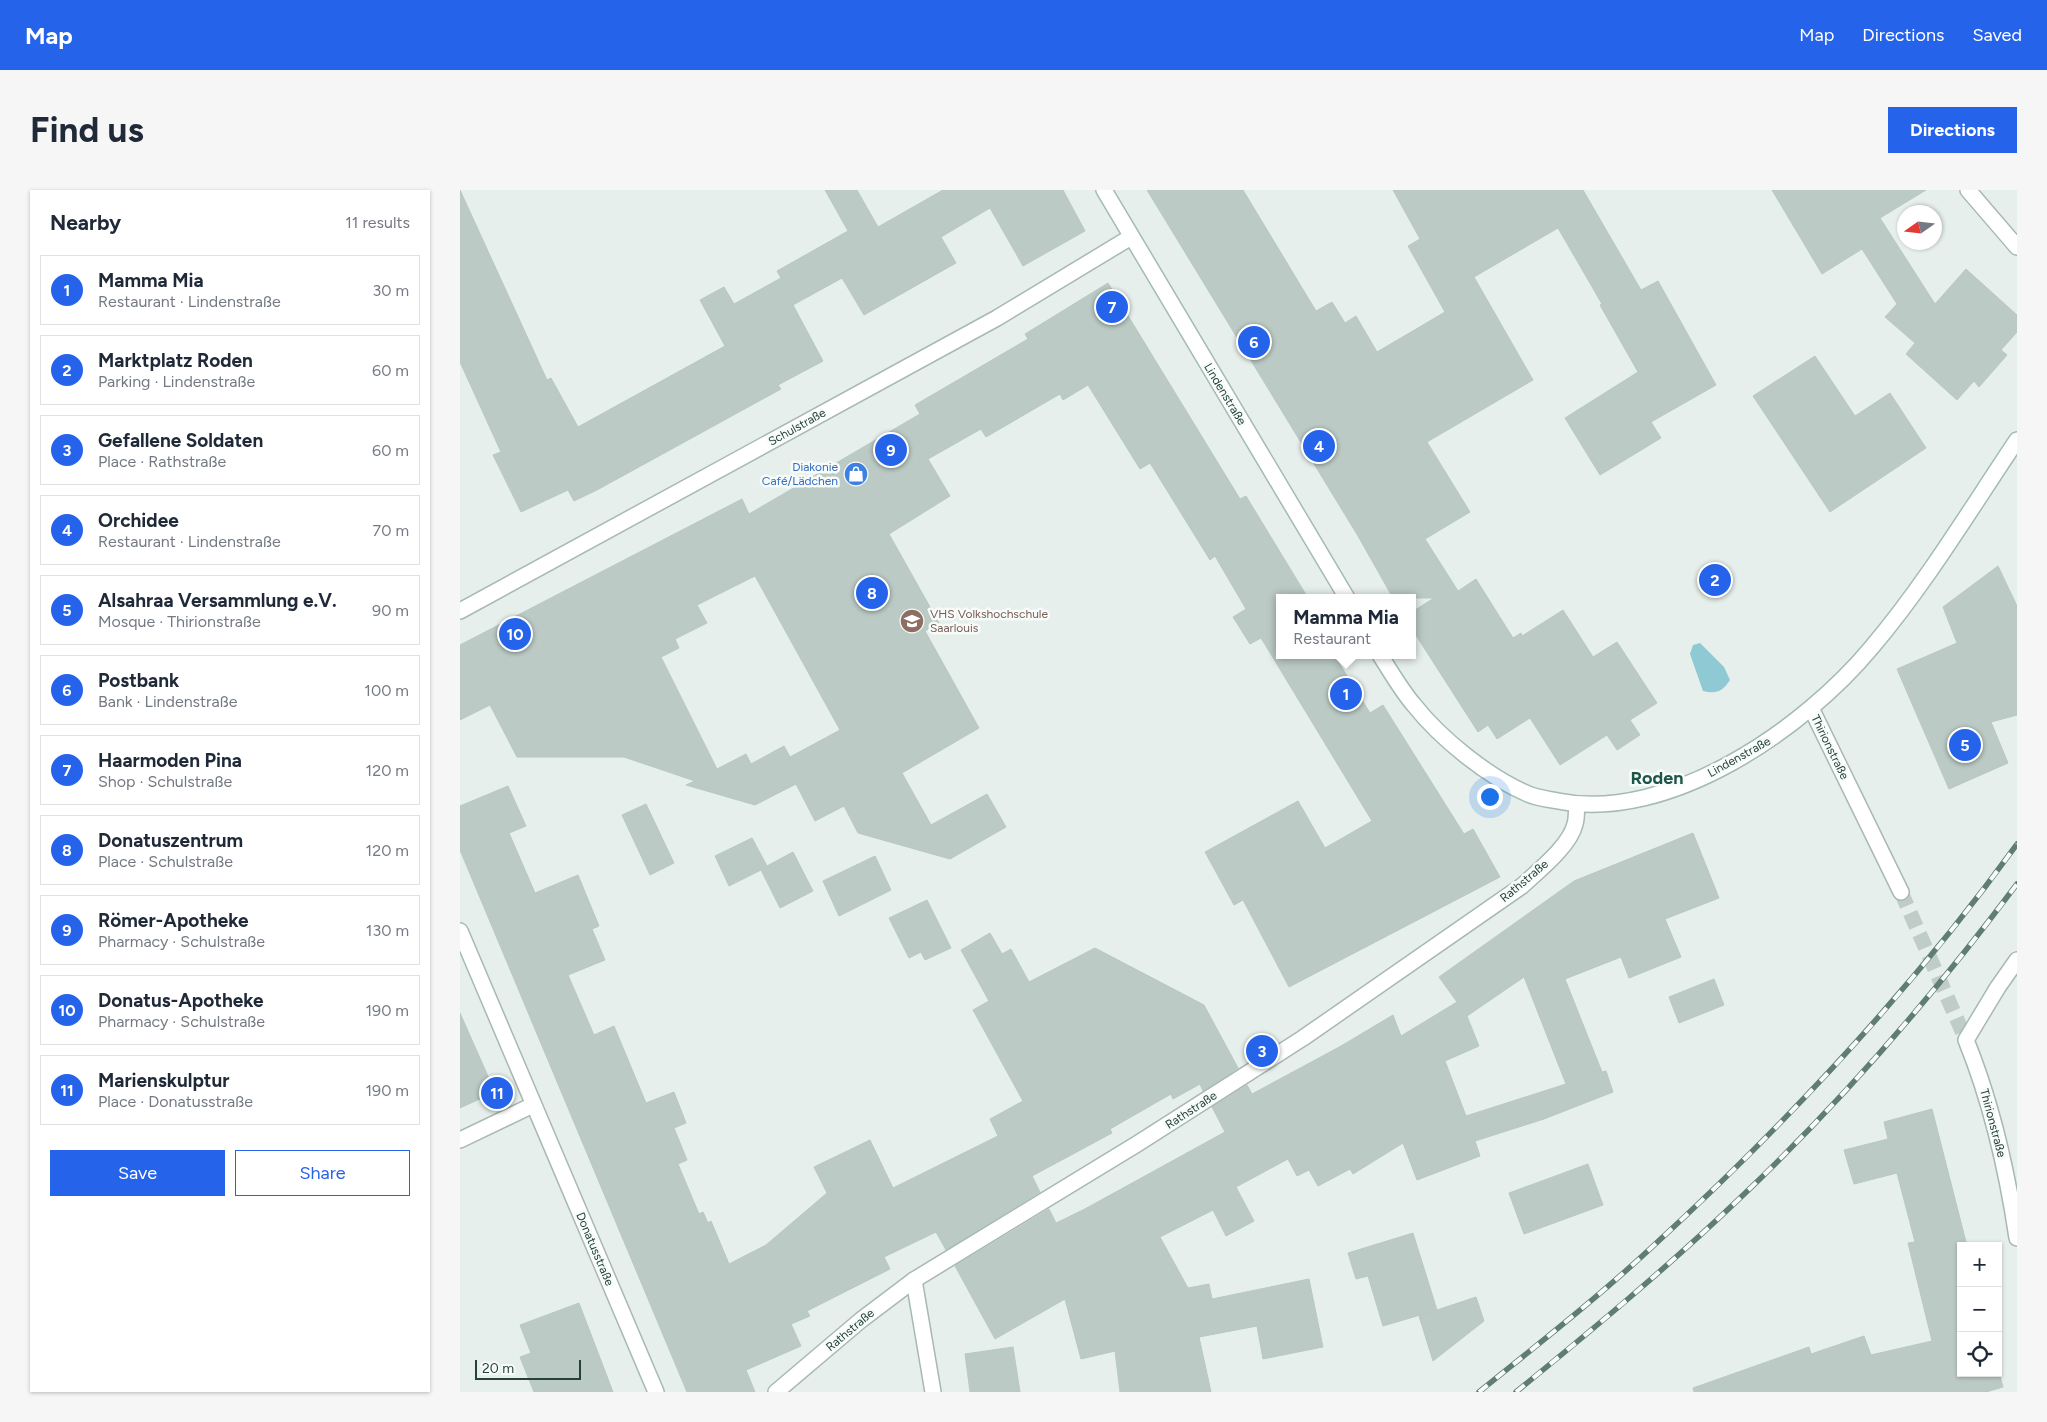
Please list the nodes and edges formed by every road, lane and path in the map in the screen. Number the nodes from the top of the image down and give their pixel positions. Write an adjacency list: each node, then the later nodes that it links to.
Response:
1 (1104, 190): 3 (street, Lindenstraße)
2 (1968, 190): 4 (street)
3 (1131, 237): 6 (street, Lindenstraße); 7 (street, Schulstraße)
4 (2017, 247)
5 (2017, 440): 9 (street, Lindenstraße)
6 (1345, 594)
7 (460, 611)
8 (1383, 659): 10 (street, Lindenstraße)
9 (1812, 710): 10 (street, Lindenstraße); 11 (street, Thirionstraße)
10 (1577, 804): 17 (street, Rathstraße)
11 (1901, 892)
12 (460, 931): 14 (street, Donatusstraße)
13 (2017, 960): 16 (street, Thirionstraße)
14 (533, 1105): 15 (street); 18 (street, Donatusstraße)
15 (460, 1140)
16 (2017, 1238)
17 (914, 1280): 19 (street, Rathstraße); 20 (street)
18 (656, 1392)
19 (776, 1392)
20 (933, 1392)

